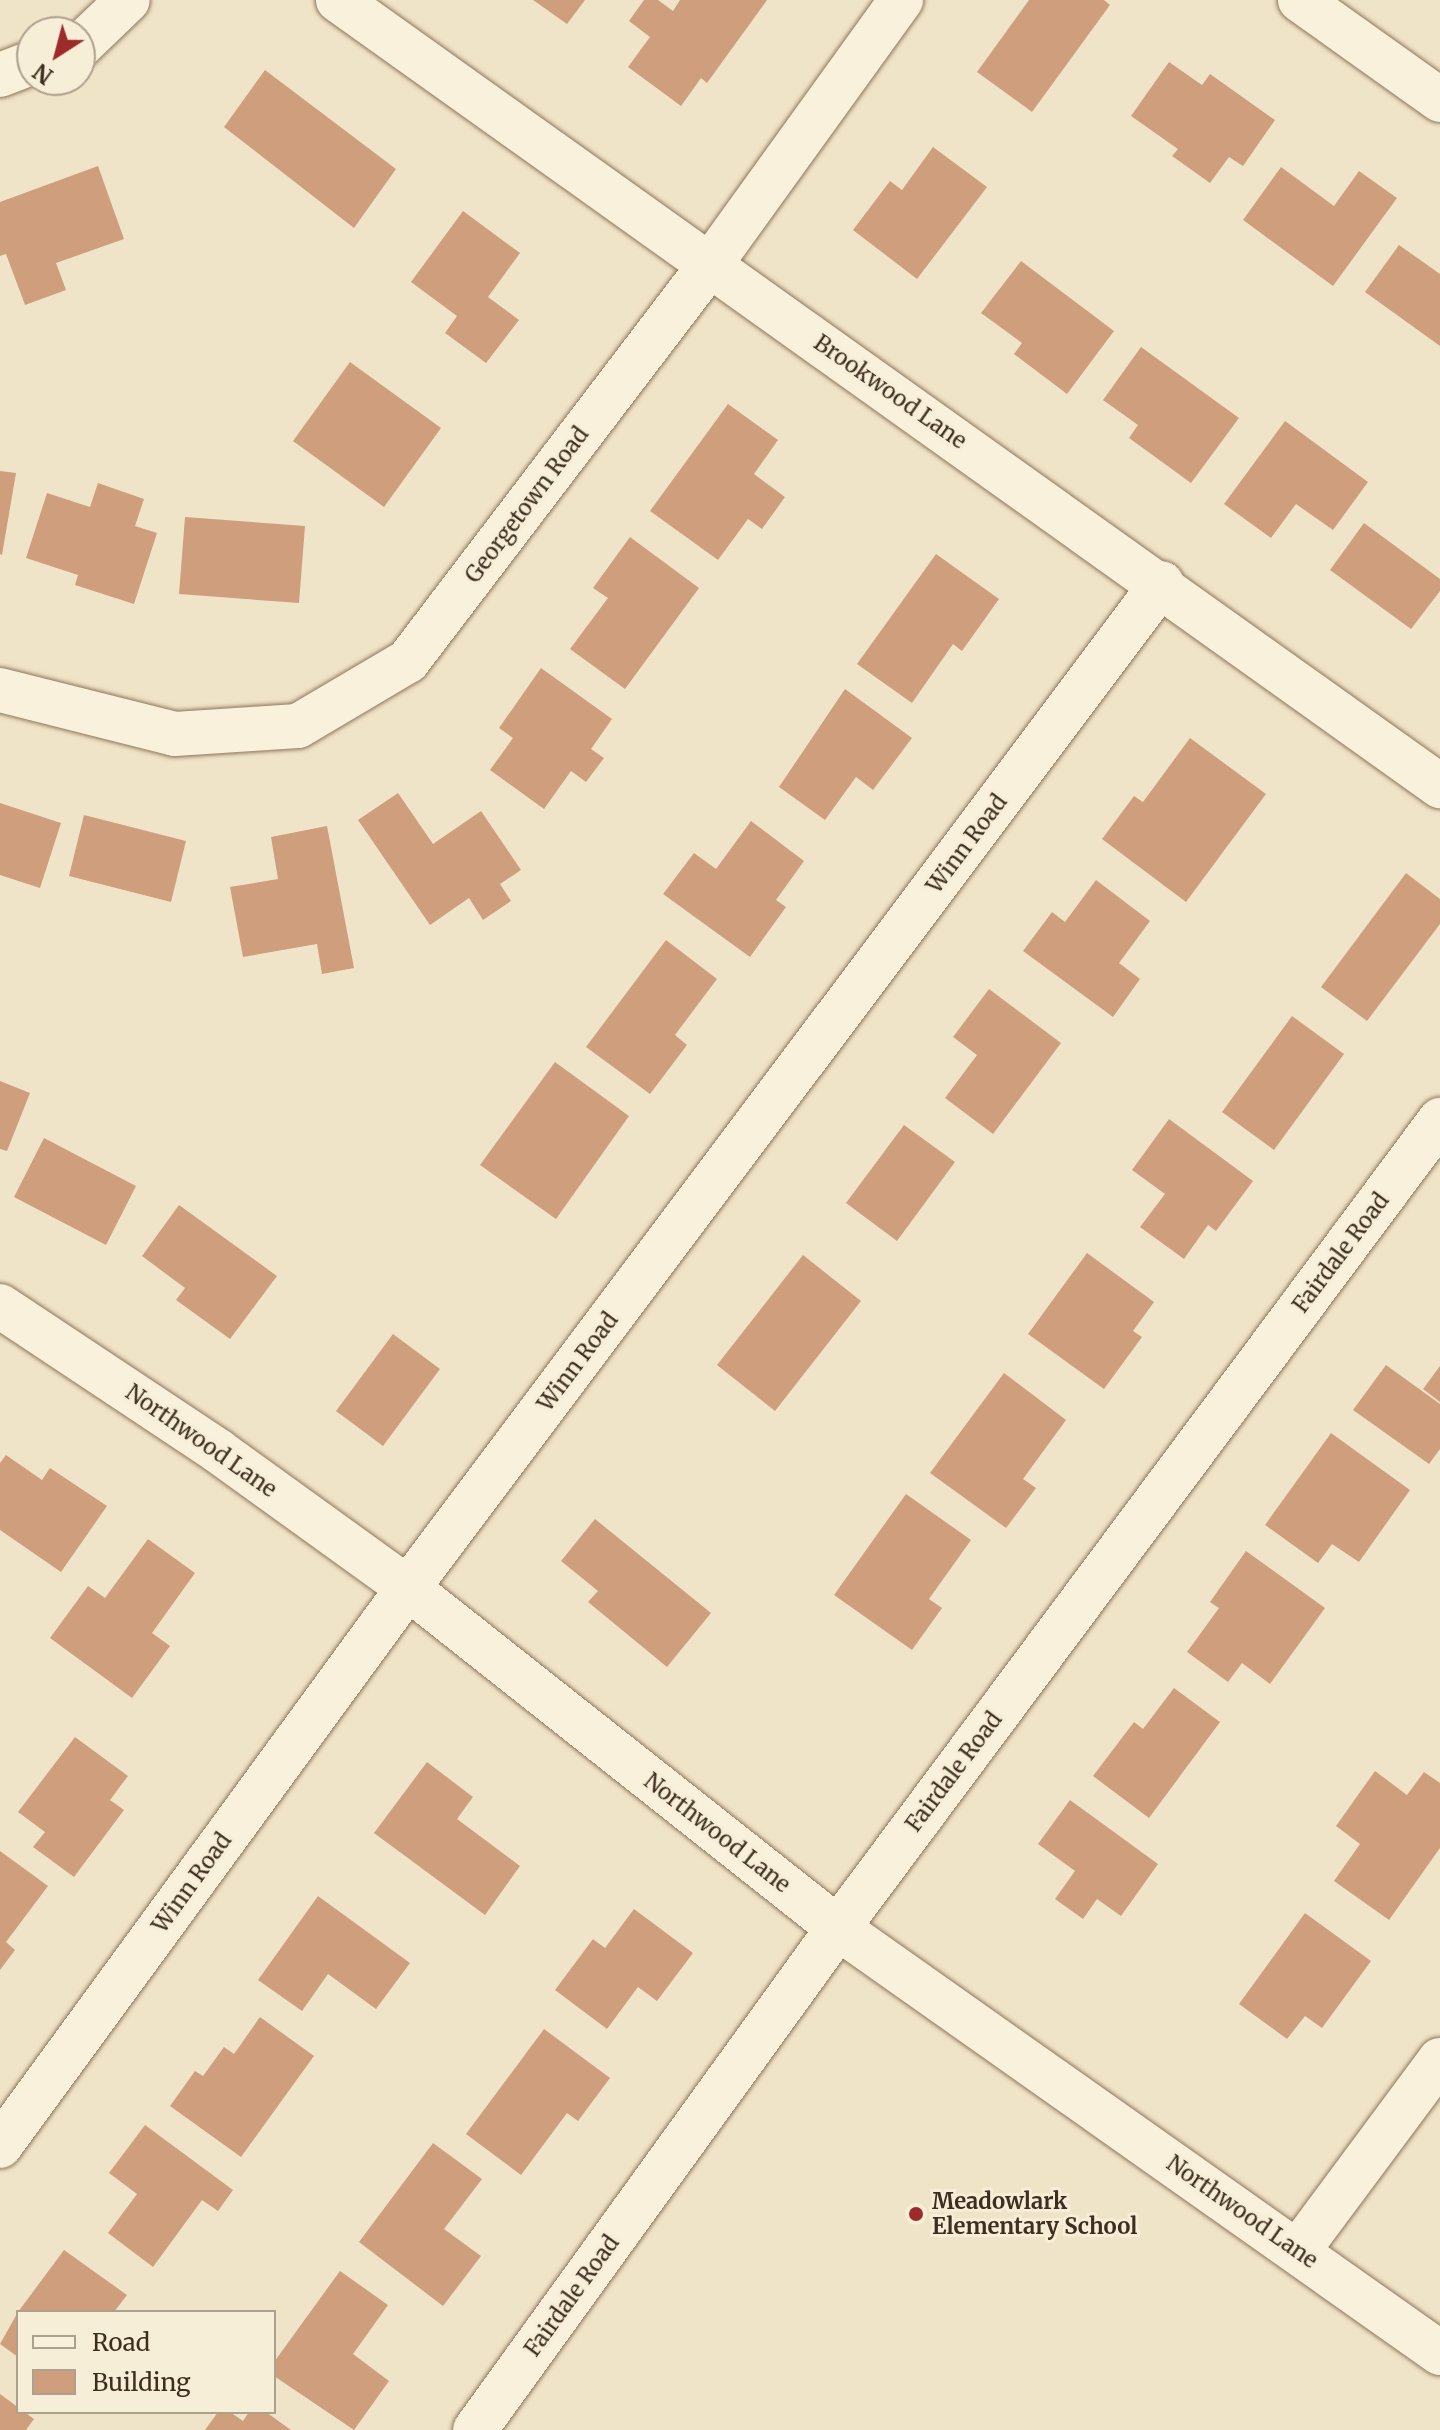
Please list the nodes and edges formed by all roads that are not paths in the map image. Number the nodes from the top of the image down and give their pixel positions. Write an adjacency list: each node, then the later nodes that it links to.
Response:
1 (128, 0): 5 (street)
2 (338, 0): 7 (street, Brookwood Lane)
3 (901, 0): 7 (street, Georgetown Road)
4 (1300, 0): 6 (street)
5 (96, 31)
6 (1440, 100)
7 (710, 265): 8 (street, Brookwood Lane); 9 (street, Georgetown Road)
8 (1162, 583): 10 (street, Brookwood Lane); 13 (street, Winn Road)
9 (0, 690)
10 (1440, 786)
11 (1440, 1120): 14 (street, Fairdale Road)
12 (0, 1306): 13 (street, Northwood Lane)
13 (408, 1588): 14 (street, Northwood Lane); 16 (street, Winn Road)
14 (838, 1928): 17 (street, Northwood Lane); 19 (street, Fairdale Road)
15 (1440, 2060): 17 (street)
16 (0, 2146)
17 (1298, 2251): 18 (street, Northwood Lane)
18 (1440, 2353)
19 (475, 2430)

